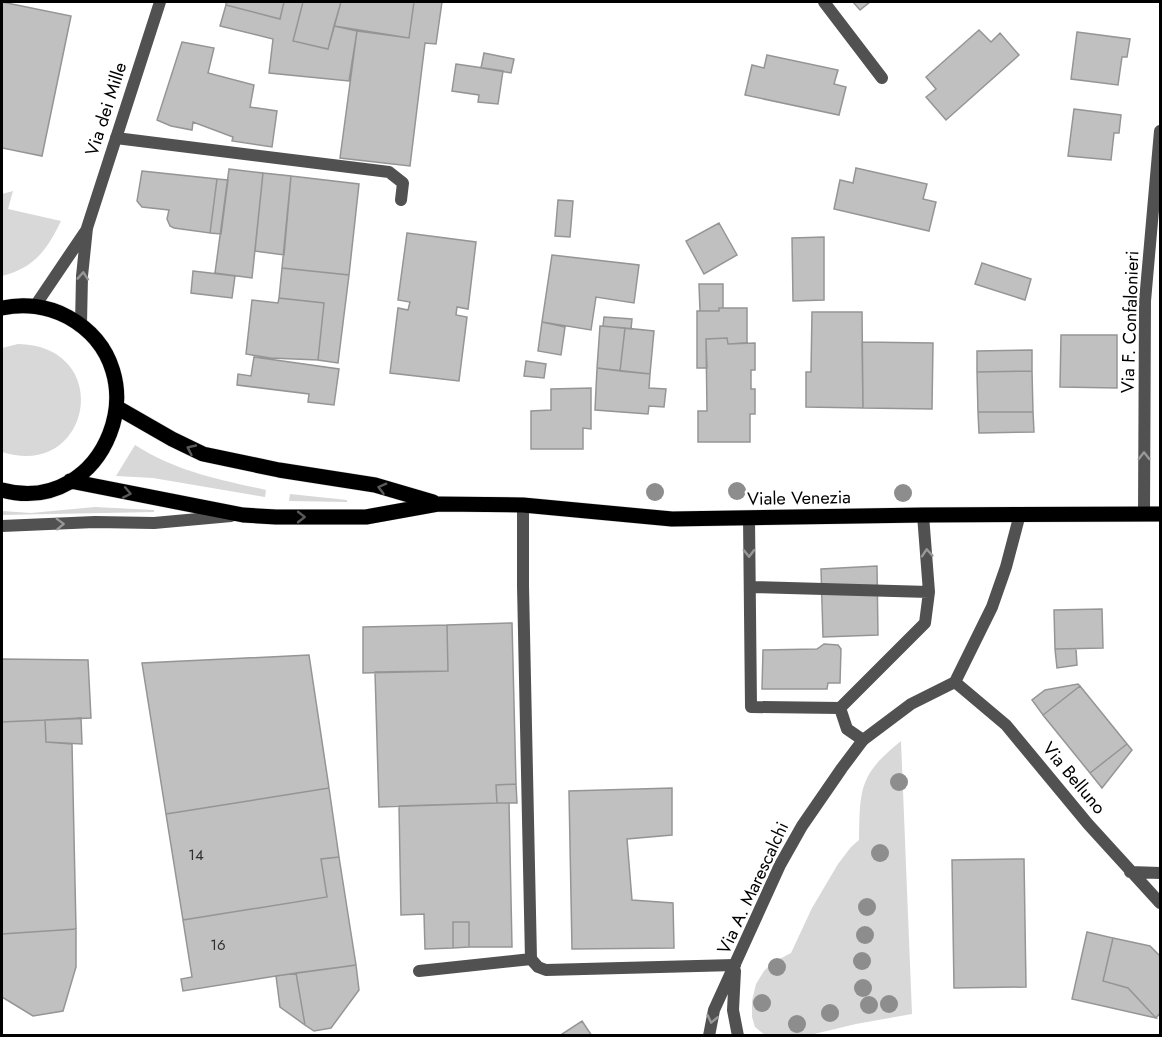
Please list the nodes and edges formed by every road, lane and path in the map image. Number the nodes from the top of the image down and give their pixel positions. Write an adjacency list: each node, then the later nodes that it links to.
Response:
1 (160, 2): 5 (street, Via dei Mille)
2 (824, 2): 3 (street)
3 (882, 78)
4 (1161, 130): 6 (street, Via F. Confalonieri)
5 (116, 138): 7 (street); 8 (street, Via dei Mille)
6 (1159, 170): 18 (street, Via F. Confalonieri, one-way to 6)
7 (401, 200)
8 (87, 228): 9 (street); 11 (street, one-way to 8)
9 (35, 306): 10 (main road); 11 (main road)
10 (2, 308)
11 (81, 324): 12 (main road)
12 (117, 408): 13 (main road); 15 (main road, one-way to 12)
13 (70, 481): 14 (main road); 20 (main road, one-way to 20)
14 (2, 490)
15 (438, 504): 16 (main road, Viale Venezia); 20 (main road, one-way to 15)
16 (523, 505): 22 (main road, Viale Venezia); 32 (street)
17 (1020, 514): 18 (main road, Viale Venezia); 21 (main road, Viale Venezia); 26 (street)
18 (1144, 514): 19 (main road, Viale Venezia)
19 (1161, 514)
20 (243, 515): 23 (street, one-way to 20)
21 (923, 515): 22 (main road, Viale Venezia); 25 (street, one-way to 21)
22 (749, 518): 24 (street, one-way to 24)
23 (2, 526)
24 (750, 587): 25 (street); 27 (street)
25 (929, 592): 27 (street)
26 (955, 682): 28 (street, Via A. Marescalchi); 29 (street, Via Belluno)
27 (840, 708): 28 (street)
28 (863, 741): 33 (street, Via A. Marescalchi)
29 (1130, 872): 30 (street); 31 (street, Via Belluno)
30 (1161, 873)
31 (1161, 903)
32 (531, 959): 33 (street); 34 (street)
33 (735, 965): 35 (street, one-way to 35); 36 (street, Via A. Marescalchi)
34 (419, 971)
35 (709, 1035)
36 (738, 1035)

